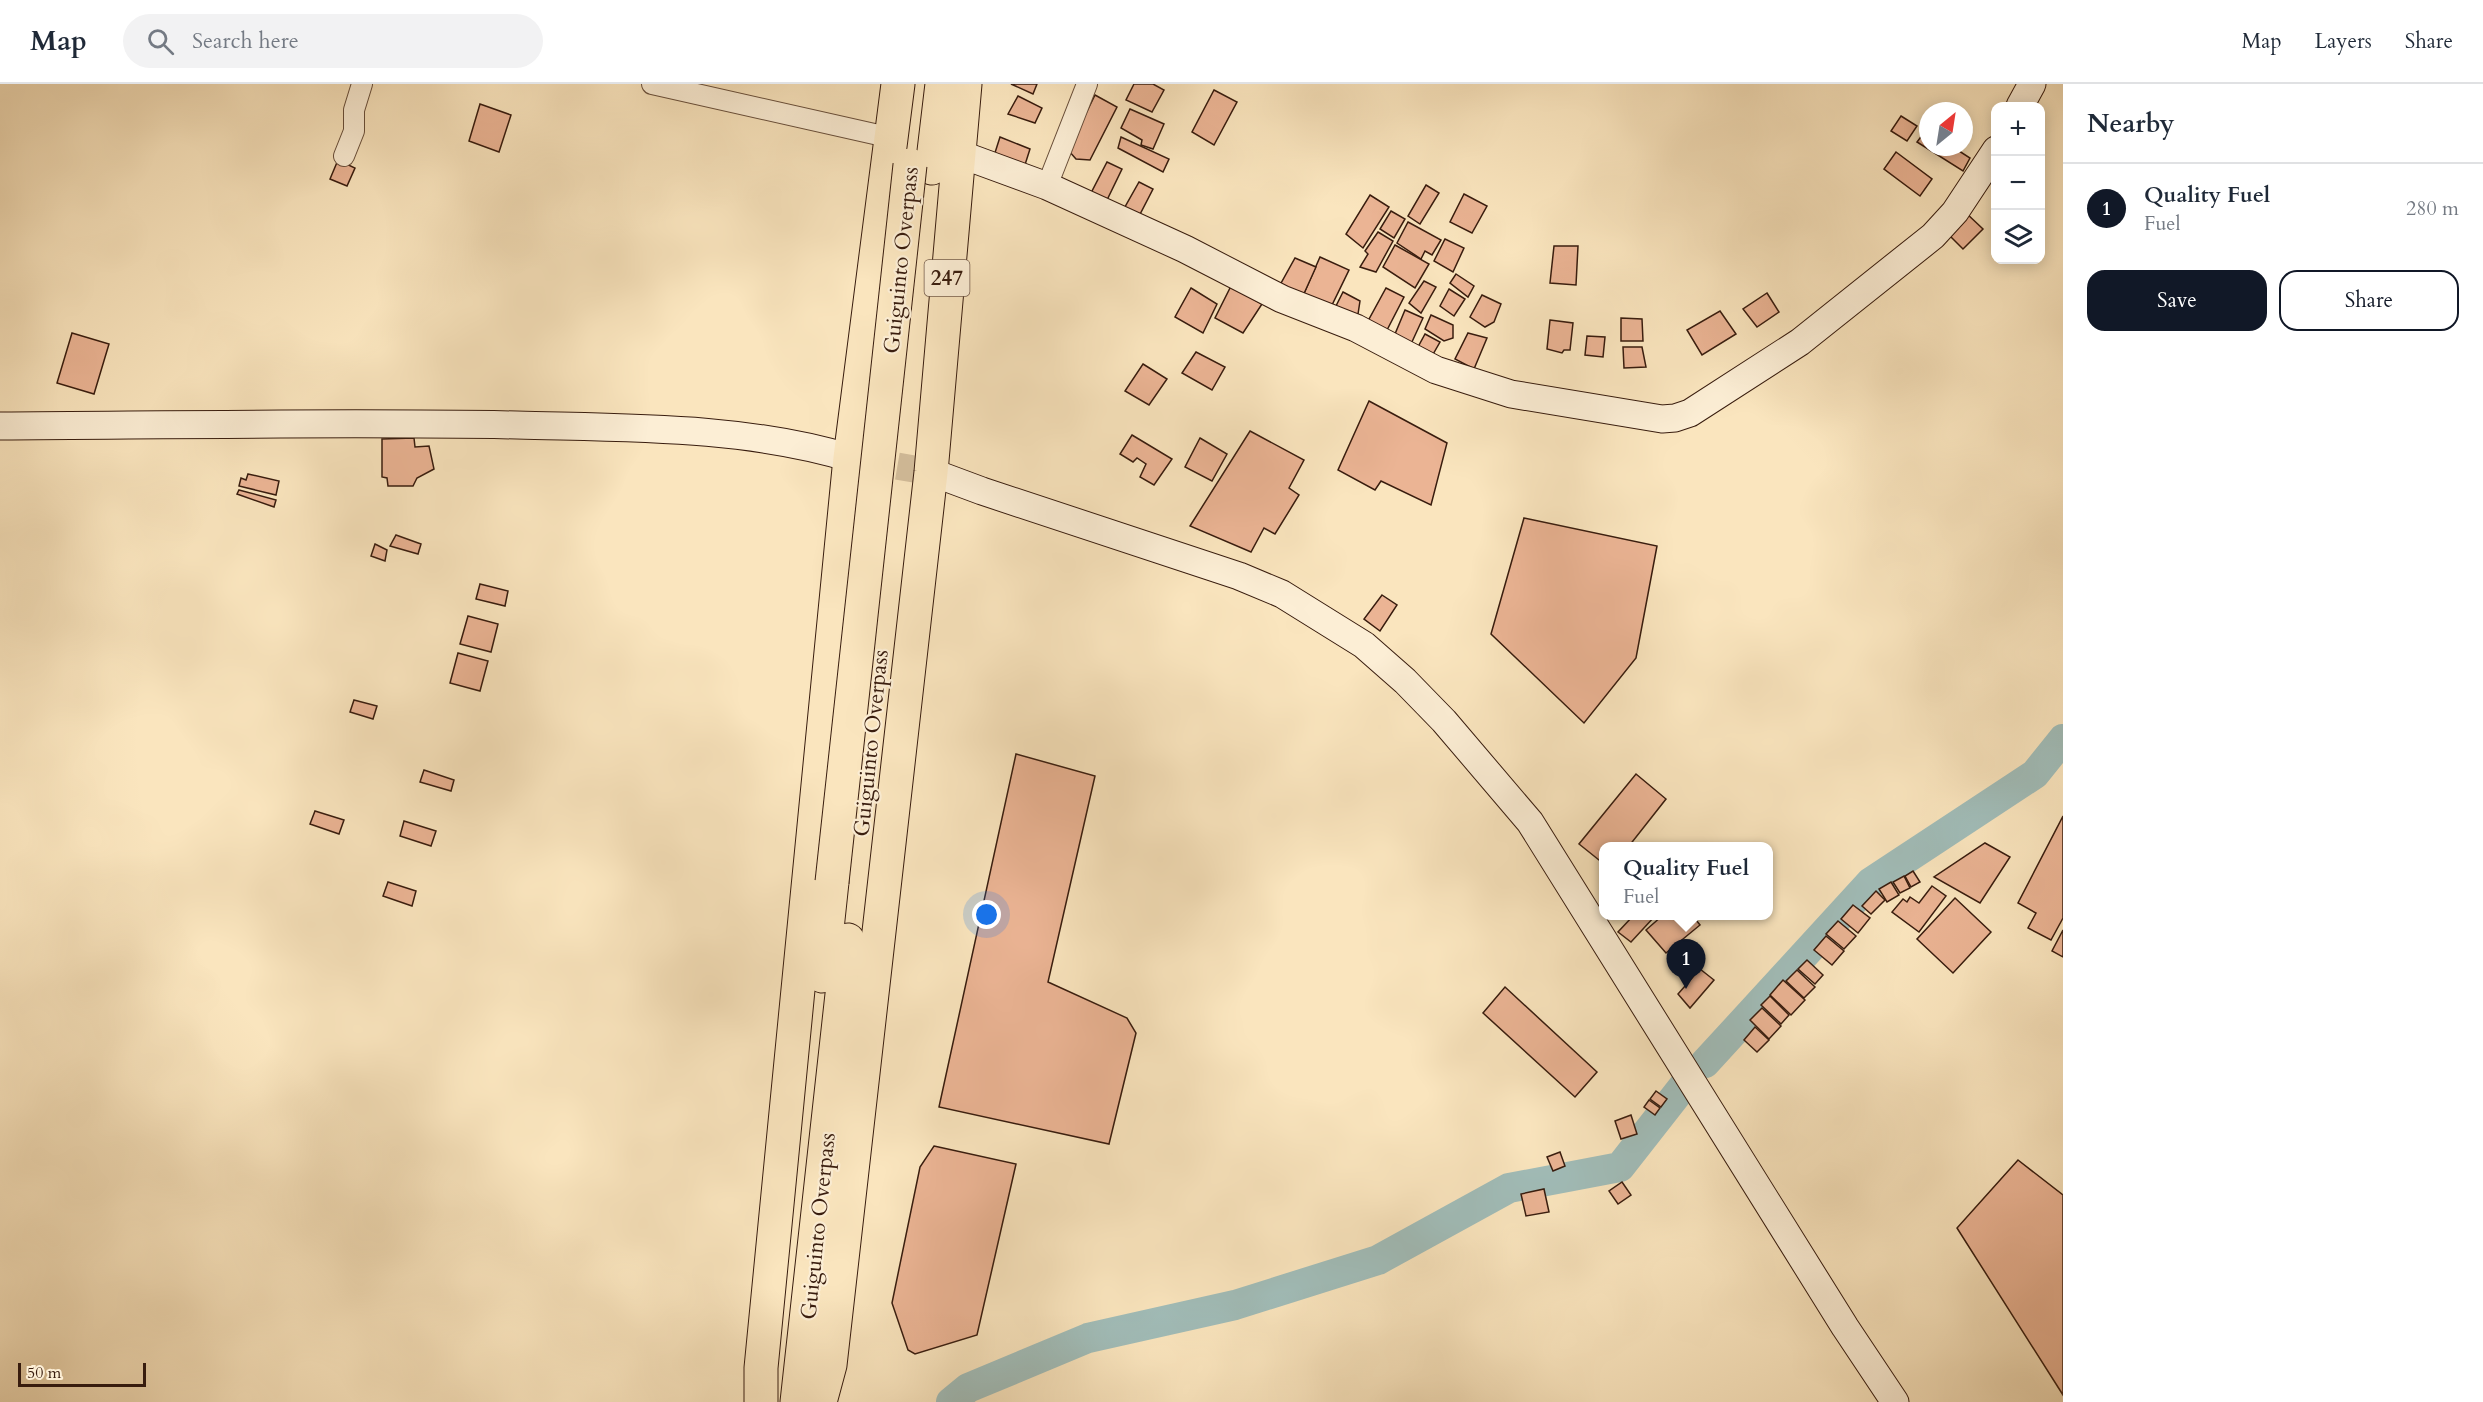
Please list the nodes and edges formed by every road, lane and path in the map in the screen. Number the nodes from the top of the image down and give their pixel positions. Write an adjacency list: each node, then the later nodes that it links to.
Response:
1 (362, 84): 11 (street)
2 (652, 84): 10 (street)
3 (898, 84): 10 (highway)
4 (920, 84): 13 (highway, Guiguinto Overpass)
5 (942, 84): 13 (highway, Guiguinto Overpass)
6 (965, 84): 13 (highway, 247)
7 (1088, 84): 14 (street)
8 (2032, 84): 9 (main road)
9 (2022, 102)
10 (892, 138): 16 (highway)
11 (344, 156)
12 (1991, 156): 14 (main road)
13 (933, 162): 14 (main road); 17 (highway, 247); 18 (highway, Guiguinto Overpass, bridge)
14 (1047, 186)
15 (0, 426): 16 (main road)
16 (850, 458): 19 (highway)
17 (931, 472): 22 (highway); 23 (main road)
18 (843, 883): 20 (highway, Guiguinto Overpass); 21 (highway, Guiguinto Overpass)
19 (761, 1402)
20 (778, 1402)
21 (797, 1402)
22 (820, 1402)
23 (1895, 1402)

